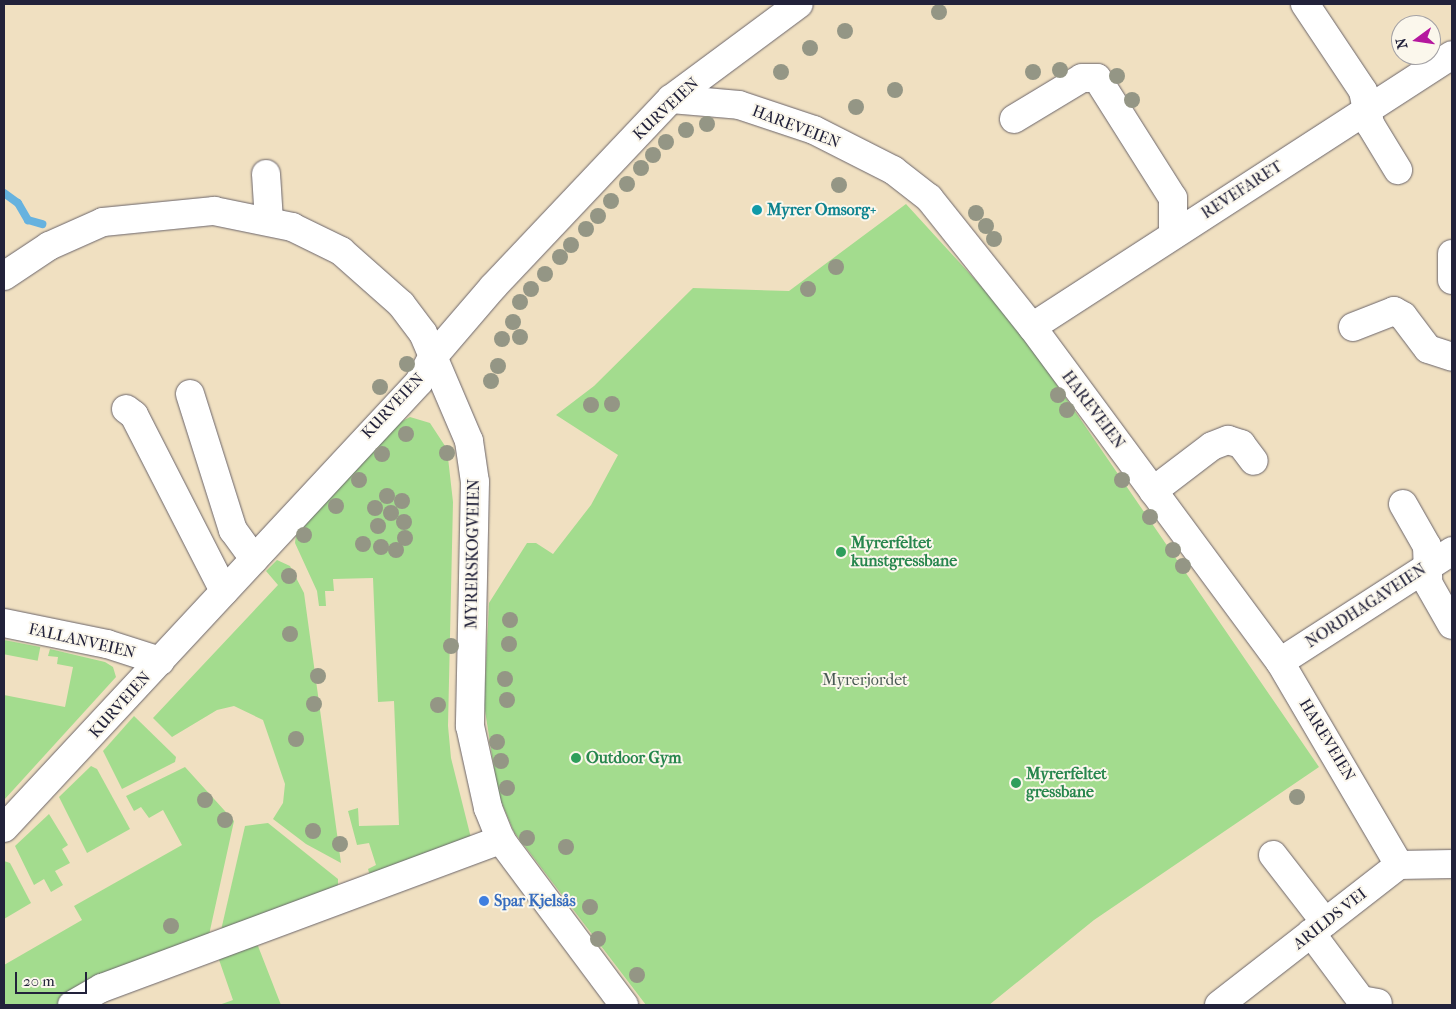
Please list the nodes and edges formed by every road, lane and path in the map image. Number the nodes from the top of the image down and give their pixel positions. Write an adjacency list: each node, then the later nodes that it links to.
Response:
1 (799, 4): 4 (street, KURVEIEN)
2 (1305, 4): 5 (street)
3 (1452, 55): 5 (street, REVEFARET)
4 (671, 100): 14 (street, HAREVEIEN); 17 (street, KURVEIEN)
5 (1366, 110): 7 (street); 10 (street, REVEFARET)
6 (1014, 120): 10 (street)
7 (1398, 170)
8 (266, 174): 9 (street)
9 (269, 221): 12 (street, MYRERSKOGVEIEN); 17 (street, MYRERSKOGVEIEN)
10 (1173, 235): 14 (street, REVEFARET)
11 (1452, 254): 13 (street)
12 (4, 276)
13 (1452, 280)
14 (1032, 327): 21 (street, HAREVEIEN)
15 (1354, 327): 16 (street)
16 (1452, 357)
17 (432, 358): 24 (street, KURVEIEN); 32 (street, MYRERSKOGVEIEN)
18 (190, 394): 24 (street)
19 (126, 410): 26 (street)
20 (1254, 461): 21 (street)
21 (1153, 491): 30 (street, HAREVEIEN)
22 (1403, 504): 25 (street)
23 (1452, 551): 25 (street, NORDHAGAVEIEN)
24 (254, 559): 26 (street, KURVEIEN)
25 (1427, 567): 28 (street); 30 (street, NORDHAGAVEIEN)
26 (224, 591): 29 (street, KURVEIEN)
27 (4, 623): 29 (street, FALLANVEIEN)
28 (1452, 625)
29 (160, 661): 31 (street, KURVEIEN)
30 (1280, 662): 35 (street, HAREVEIEN)
31 (4, 828)
32 (501, 840): 38 (street); 39 (street, MYRERSKOGVEIEN)
33 (1273, 855): 36 (street)
34 (1452, 864): 35 (street)
35 (1398, 865): 36 (street, ARILDS VEI)
36 (1318, 928): 37 (street); 40 (street, ARILDS VEI)
37 (1378, 1003)
38 (72, 1005)
39 (624, 1005)
40 (1219, 1005)

